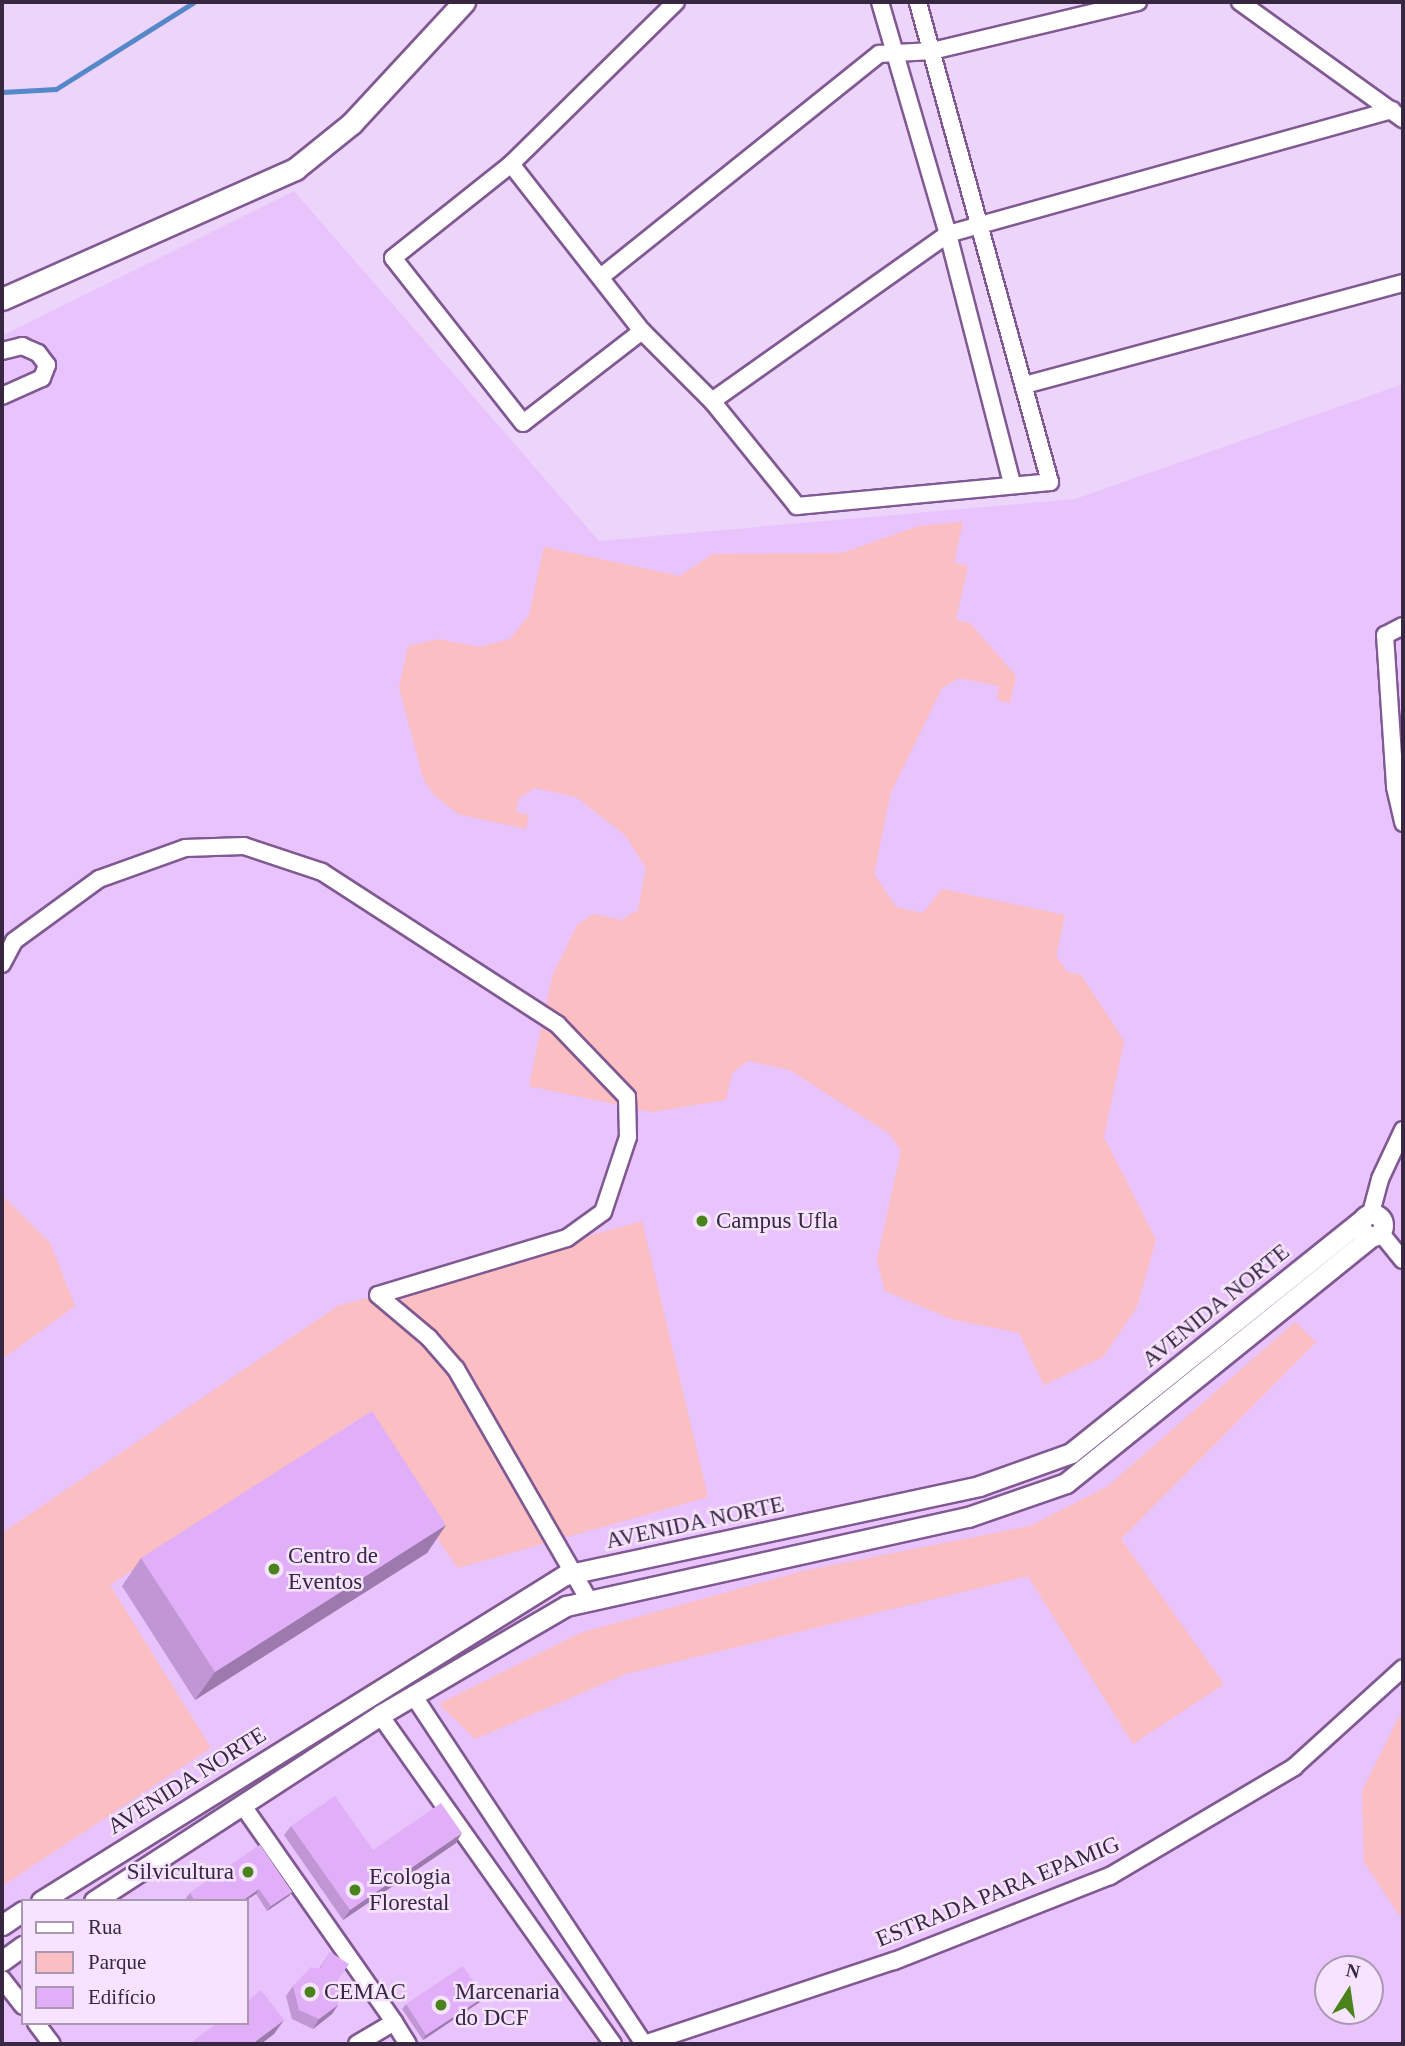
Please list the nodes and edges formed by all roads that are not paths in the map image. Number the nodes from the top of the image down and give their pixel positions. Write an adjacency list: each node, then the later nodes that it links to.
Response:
1 (464, 2): 15 (main road)
2 (677, 2): 10 (street)
3 (880, 2): 8 (street)
4 (918, 2): 7 (street)
5 (1138, 2): 7 (street)
6 (1240, 2): 9 (street)
7 (932, 51): 8 (street); 11 (street)
8 (896, 53): 12 (street); 13 (street)
9 (1398, 114): 11 (street)
10 (511, 164): 13 (street); 16 (street)
11 (977, 226): 12 (street); 18 (street)
12 (948, 234): 20 (street); 21 (street)
13 (602, 276): 16 (street)
14 (1403, 283): 18 (street)
15 (2, 299)
16 (642, 331): 20 (street)
17 (2, 351): 19 (street)
18 (1025, 384): 21 (street)
19 (2, 396)
20 (712, 401): 21 (street)
21 (1012, 483)
22 (1403, 626): 23 (street)
23 (1403, 823)
24 (2, 964): 28 (street)
25 (1403, 1130): 26 (street)
26 (1371, 1226): 27 (street); 28 (street, AVENIDA NORTE); 29 (street, AVENIDA NORTE)
27 (1403, 1260)
28 (574, 1574): 29 (street); 36 (street, AVENIDA NORTE)
29 (589, 1600): 31 (street, AVENIDA NORTE)
30 (1403, 1668): 48 (street, ESTRADA PARA EPAMIG)
31 (413, 1695): 32 (street, AVENIDA NORTE); 34 (street)
32 (380, 1715): 33 (street, AVENIDA NORTE); 35 (street)
33 (243, 1806): 37 (street, AVENIDA NORTE); 42 (street)
34 (518, 1856): 35 (street); 48 (street)
35 (494, 1874): 47 (street)
36 (44, 1899)
37 (97, 1899)
38 (21, 1913): 39 (street)
39 (2, 1925)
40 (2, 1979): 41 (street)
41 (21, 2003)
42 (394, 2022): 45 (street); 46 (street)
43 (38, 2025): 44 (street)
44 (52, 2044)
45 (357, 2044)
46 (408, 2044)
47 (613, 2044)
48 (643, 2044)

